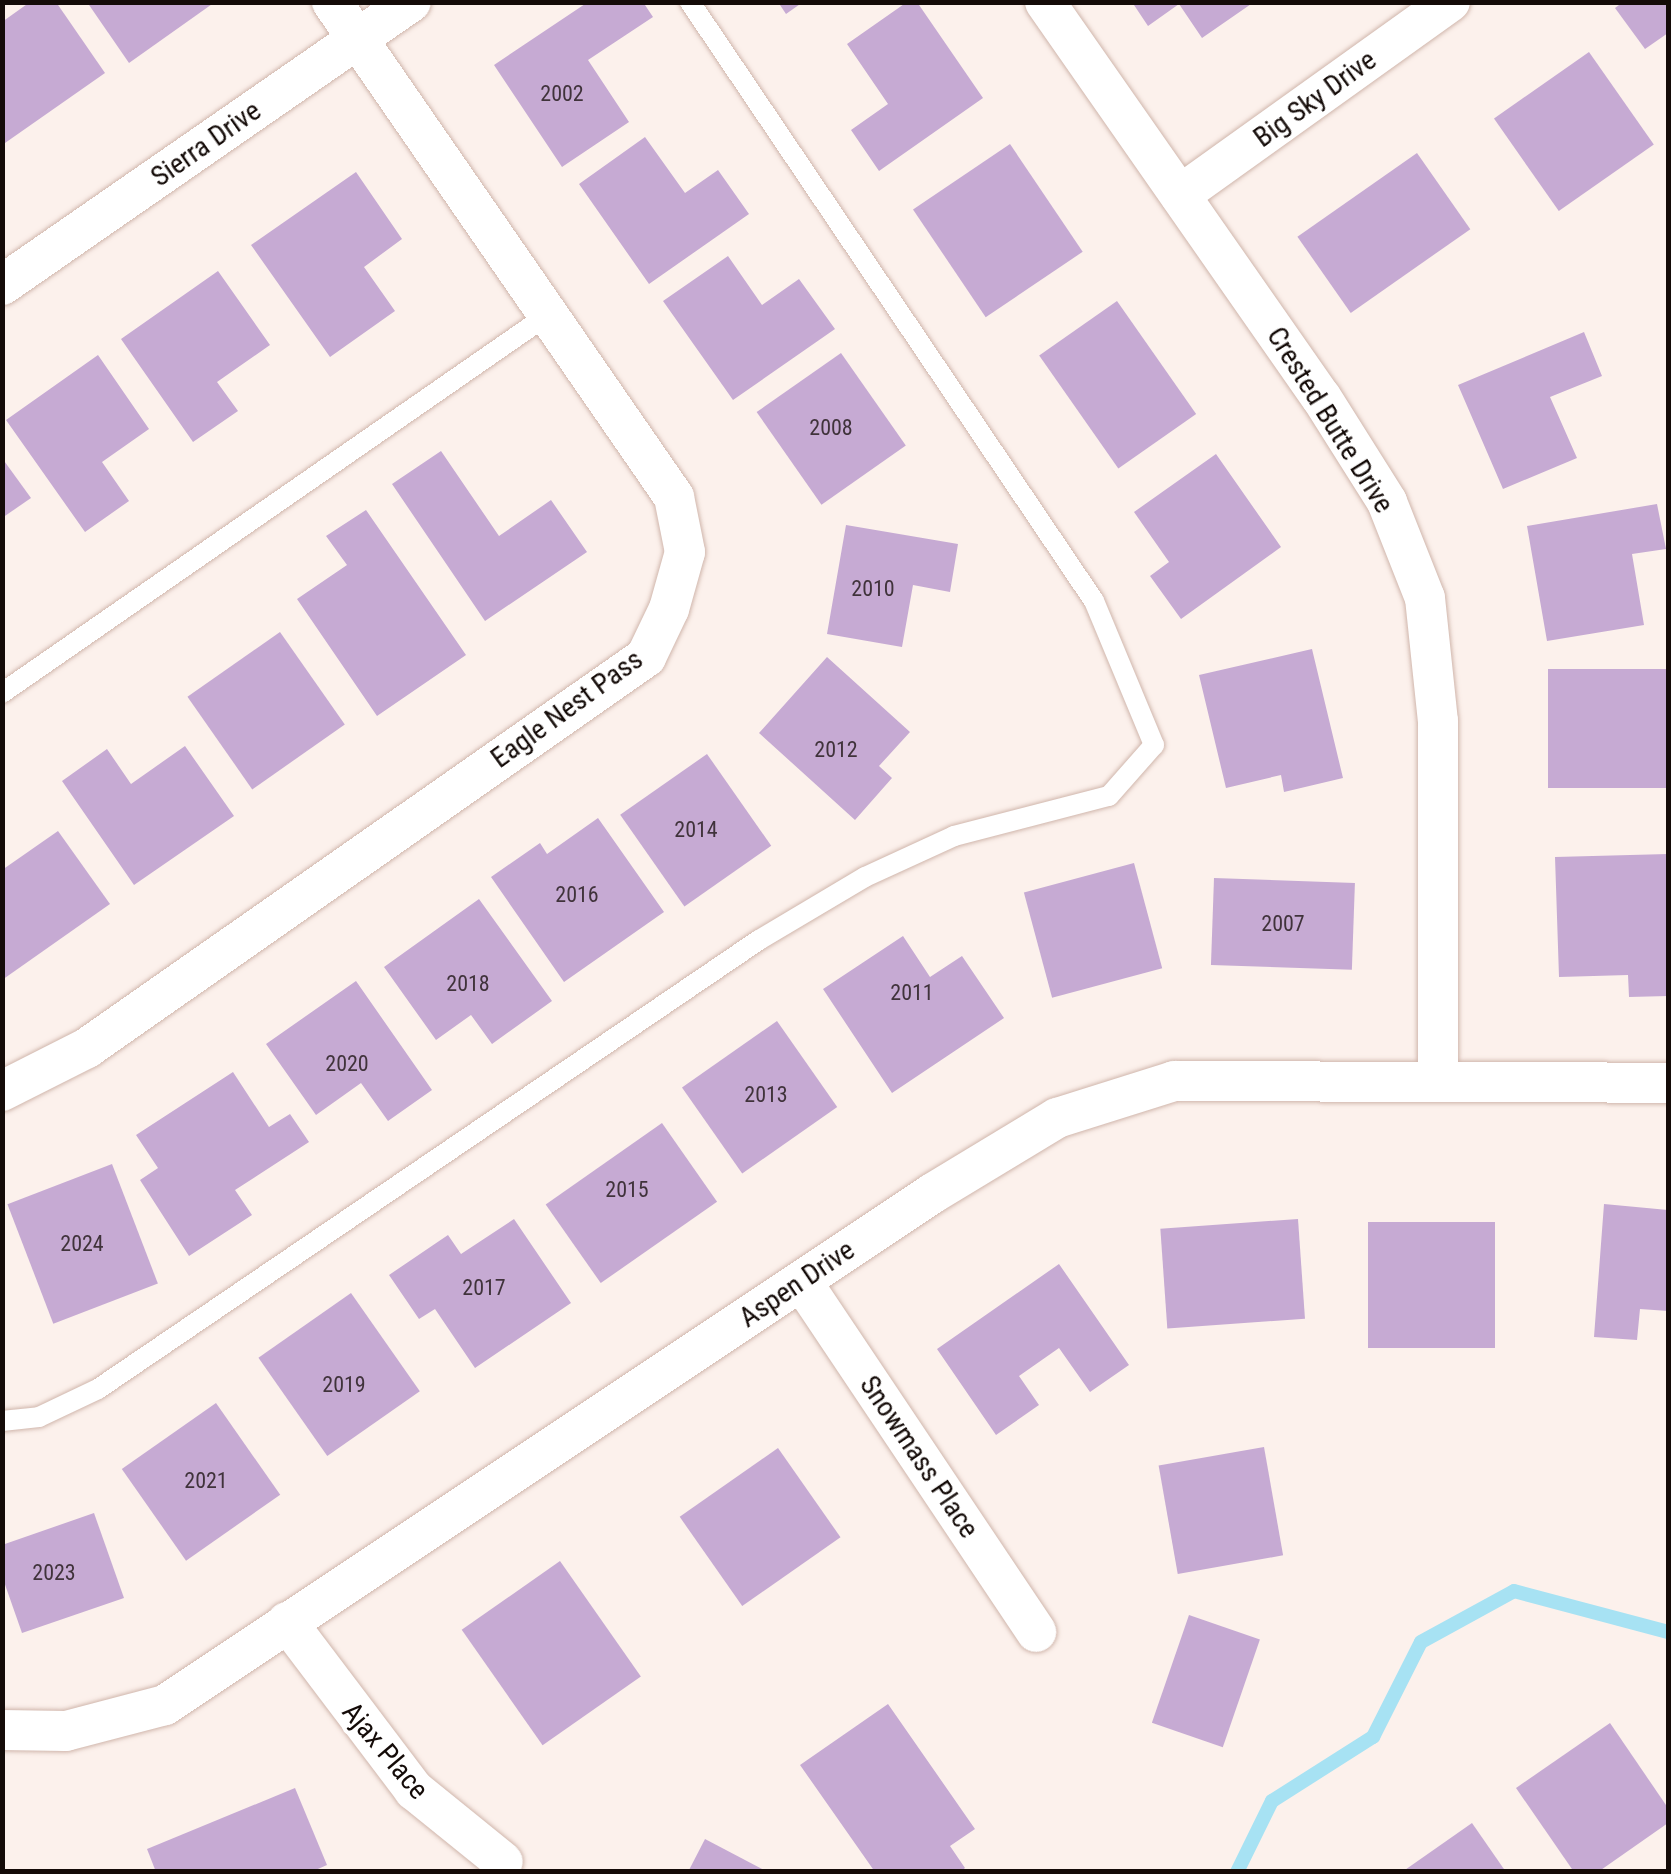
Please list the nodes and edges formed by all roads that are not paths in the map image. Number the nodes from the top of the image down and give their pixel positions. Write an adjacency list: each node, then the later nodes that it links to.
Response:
1 (332, 2): 6 (street, Eagle Nest Pass)
2 (410, 2): 6 (street, Sierra Drive)
3 (690, 2): 15 (lane)
4 (1045, 2): 7 (street, Crested Butte Drive)
5 (1450, 2): 7 (street, Big Sky Drive)
6 (356, 40): 8 (street, Sierra Drive); 9 (street, Eagle Nest Pass)
7 (1180, 195): 11 (street, Crested Butte Drive)
8 (2, 286)
9 (548, 314): 10 (lane); 13 (street, Eagle Nest Pass)
10 (2, 693)
11 (1438, 1080): 12 (street, Aspen Drive); 14 (street, Aspen Drive)
12 (1668, 1083)
13 (2, 1091)
14 (802, 1282): 16 (street, Aspen Drive); 17 (street, Snowmass Place)
15 (2, 1421)
16 (287, 1622): 18 (street, Aspen Drive); 19 (street, Ajax Place)
17 (1036, 1632)
18 (2, 1730)
19 (503, 1862)

